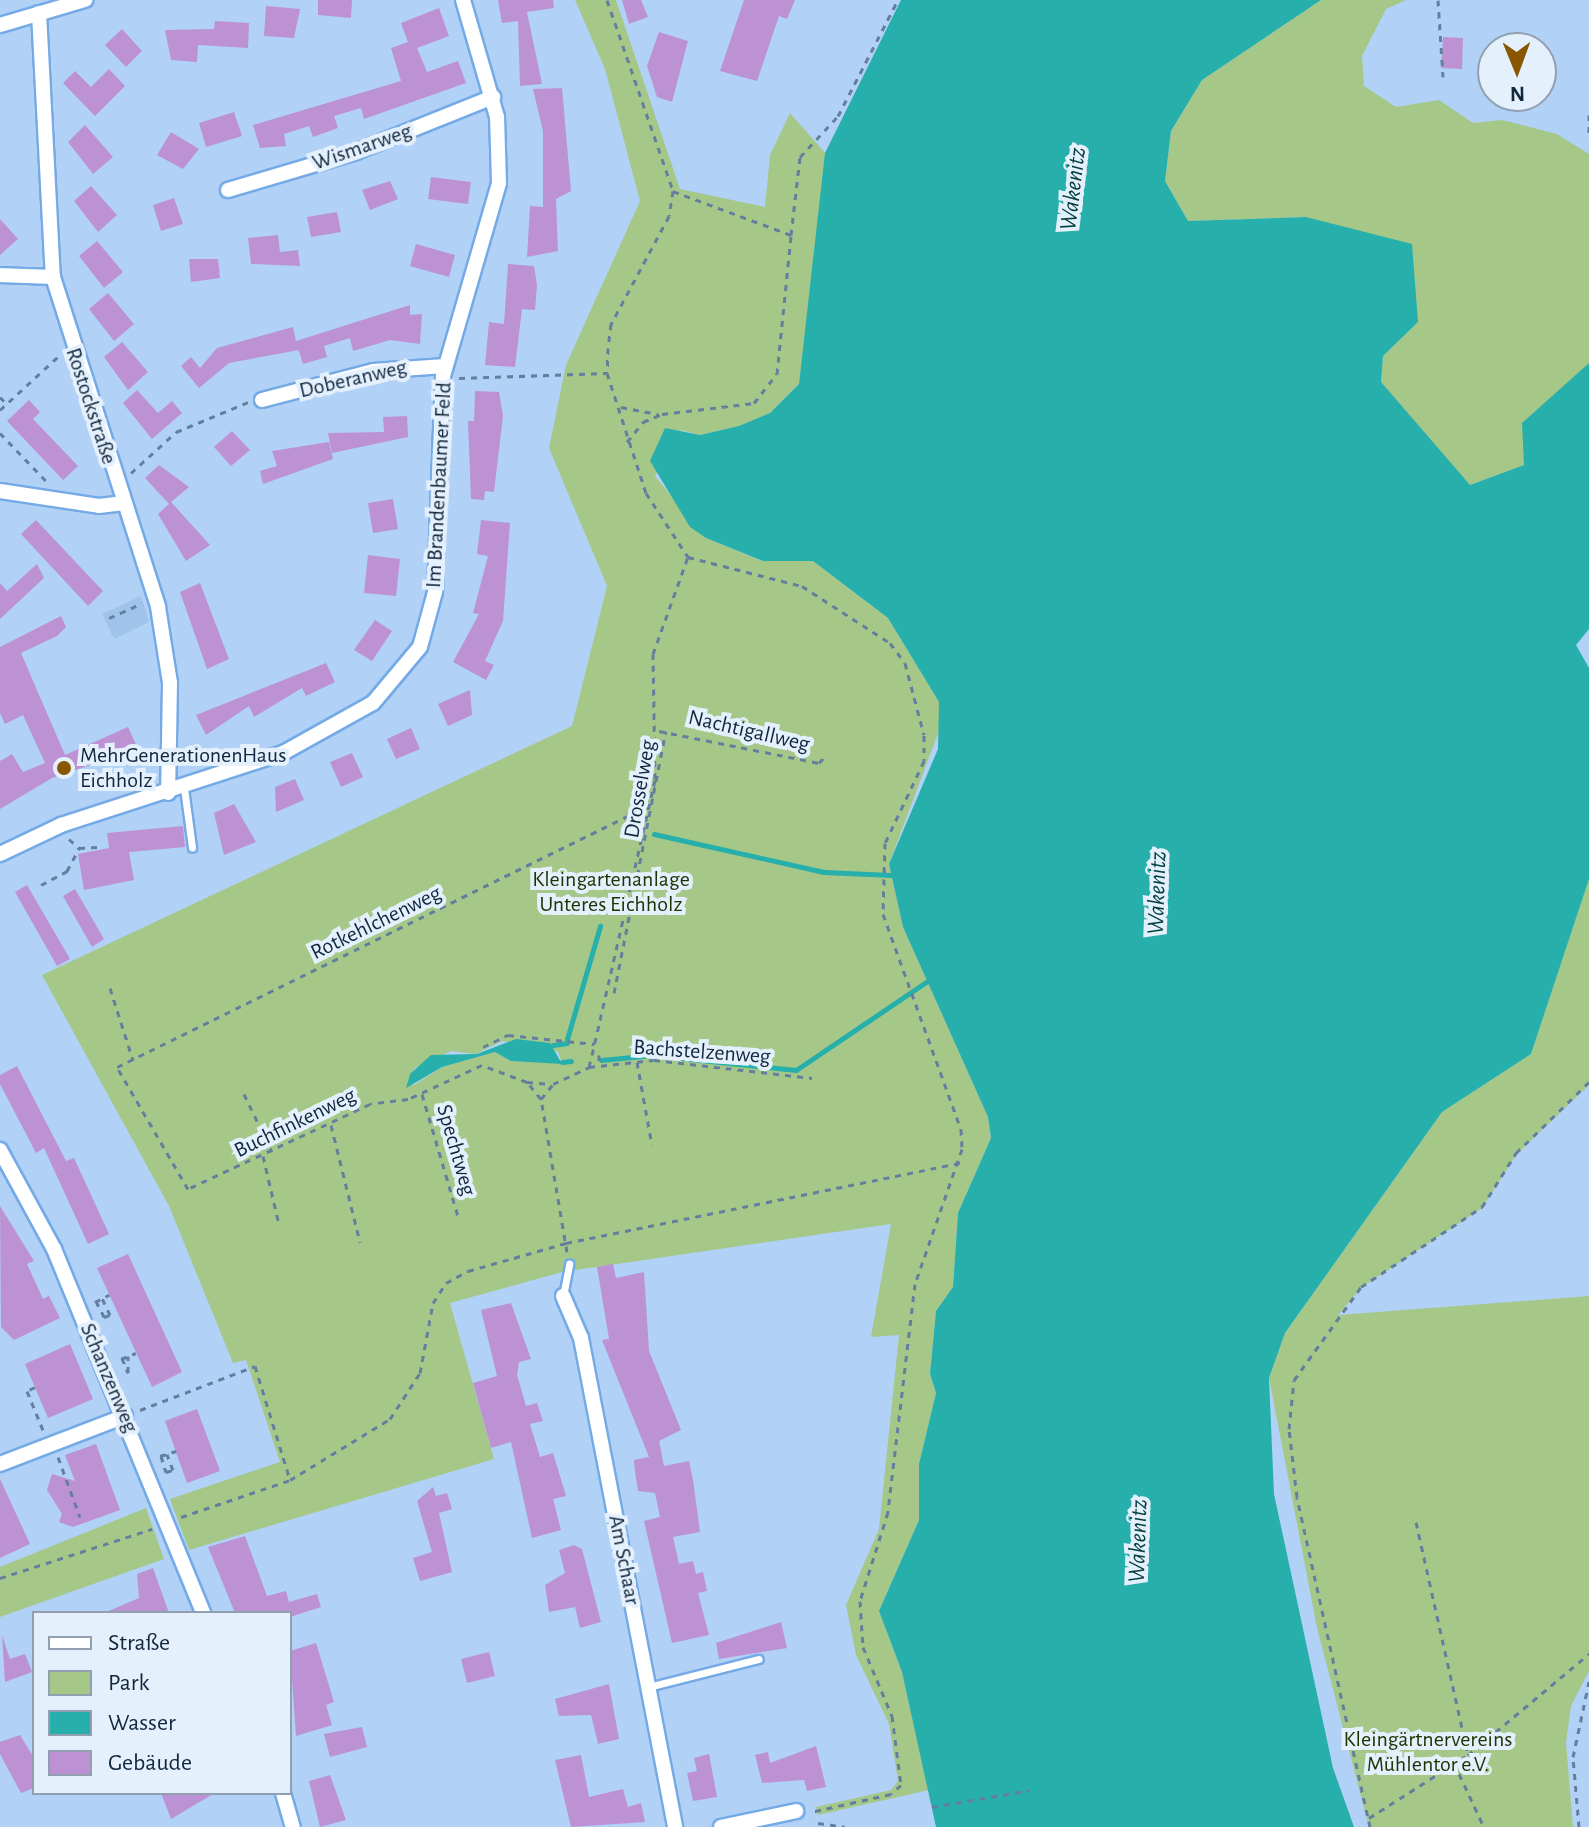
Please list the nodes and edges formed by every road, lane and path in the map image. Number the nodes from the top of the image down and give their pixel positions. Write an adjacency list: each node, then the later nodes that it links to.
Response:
1 (85, 0): 6 (street)
2 (463, 0): 9 (street, Im Brandenbaumer Feld)
3 (607, 0): 13 (path)
4 (898, 0): 14 (path)
5 (1438, 0): 8 (path)
6 (39, 13): 7 (street); 16 (street, Rostockstraße)
7 (0, 25)
8 (1443, 77)
9 (493, 97): 12 (street, Wismarweg); 18 (street, Im Brandenbaumer Feld)
10 (1589, 115): 11 (path)
11 (1589, 135)
12 (228, 190)
13 (673, 191): 14 (path); 19 (path)
14 (791, 235): 25 (path)
15 (0, 275): 16 (street)
16 (53, 277): 17 (street, Rostockstraße)
17 (71, 345): 22 (path); 28 (street, Rostockstraße)
18 (444, 371): 19 (path); 21 (street, Doberanweg); 38 (street, Im Brandenbaumer Feld)
19 (607, 373): 23 (path)
20 (0, 397): 22 (path)
21 (262, 400): 28 (path)
22 (7, 404): 24 (path)
23 (621, 407): 25 (path); 27 (path)
24 (0, 410)
25 (662, 414): 27 (path)
26 (0, 433): 30 (path)
27 (627, 442): 32 (path)
28 (117, 486): 31 (street, Rostockstraße)
29 (0, 491): 30 (street)
30 (52, 499): 31 (street)
31 (122, 503): 39 (street, Rostockstraße)
32 (688, 557): 35 (path); 71 (path)
33 (143, 602): 34 (path)
34 (109, 618)
35 (659, 731): 36 (path, Nachtigallweg); 40 (path)
36 (666, 731): 37 (path, Nachtigallweg); 48 (path, Drosselweg)
37 (826, 755)
38 (184, 788): 39 (street, Im Brandenbaumer Feld); 42 (lane)
39 (168, 793): 41 (street, Im Brandenbaumer Feld)
40 (648, 806): 47 (path); 54 (path, Rotkehlchenweg)
41 (61, 825): 43 (path); 45 (street, Im Brandenbaumer Feld)
42 (192, 847)
43 (79, 848): 44 (path); 46 (path)
44 (97, 848)
45 (0, 854)
46 (41, 885)
47 (622, 929): 48 (path); 51 (path)
48 (629, 931): 50 (path, Drosselweg)
49 (110, 988): 54 (path)
50 (614, 993)
51 (595, 1044): 52 (path); 58 (path)
52 (483, 1047)
53 (599, 1055): 56 (path)
54 (133, 1060): 57 (path, Rotkehlchenweg)
55 (637, 1061): 56 (path, Bachstelzenweg); 59 (path, Bachstelzenweg); 67 (path)
56 (599, 1066): 58 (path, Bachstelzenweg)
57 (117, 1067): 70 (path, Buchfinkenweg)
58 (589, 1067): 62 (path, Bachstelzenweg)
59 (812, 1078)
60 (527, 1082): 62 (path); 64 (path, Buchfinkenweg); 65 (path, Buchfinkenweg)
61 (1589, 1082): 104 (path)
62 (553, 1084): 65 (path)
63 (244, 1094): 69 (path)
64 (422, 1094): 66 (path, Buchfinkenweg); 72 (path, Spechtweg)
65 (541, 1099): 75 (path)
66 (331, 1123): 69 (path, Buchfinkenweg); 74 (path)
67 (652, 1145)
68 (0, 1150): 83 (street, Schanzenweg)
69 (272, 1152): 70 (path, Buchfinkenweg)
70 (263, 1156): 73 (path)
71 (960, 1163): 75 (path); 103 (path)
72 (458, 1216)
73 (279, 1224)
74 (360, 1242)
75 (566, 1243): 88 (path)
76 (569, 1264): 78 (lane)
77 (109, 1295): 79 (path)
78 (563, 1296): 97 (street, Am Schaar)
79 (102, 1298)
80 (136, 1353): 81 (path)
81 (128, 1356)
82 (35, 1387): 84 (path)
83 (125, 1416): 84 (street); 88 (path); 91 (street, Schanzenweg)
84 (52, 1444): 87 (street); 89 (path)
85 (176, 1451): 86 (path)
86 (167, 1454)
87 (0, 1464)
88 (290, 1480): 91 (path)
89 (80, 1517)
90 (1416, 1522): 98 (path)
91 (166, 1524): 92 (path); 93 (street, Schanzenweg)
92 (0, 1578)
93 (202, 1611)
94 (1589, 1654): 98 (path)
95 (759, 1659): 97 (lane)
96 (1589, 1682): 112 (path)
97 (648, 1687): 107 (street, Am Schaar)
98 (1468, 1755): 99 (path)
99 (1454, 1763): 104 (path); 111 (path)
100 (1030, 1790): 102 (path)
101 (284, 1795): 106 (street)
102 (932, 1807)
103 (796, 1811): 108 (street)
104 (1368, 1818): 110 (path)
105 (818, 1823): 109 (path)
106 (293, 1827)
107 (675, 1827)
108 (721, 1827)
109 (845, 1827)
110 (1370, 1827)
111 (1484, 1827)
112 (1579, 1827)

